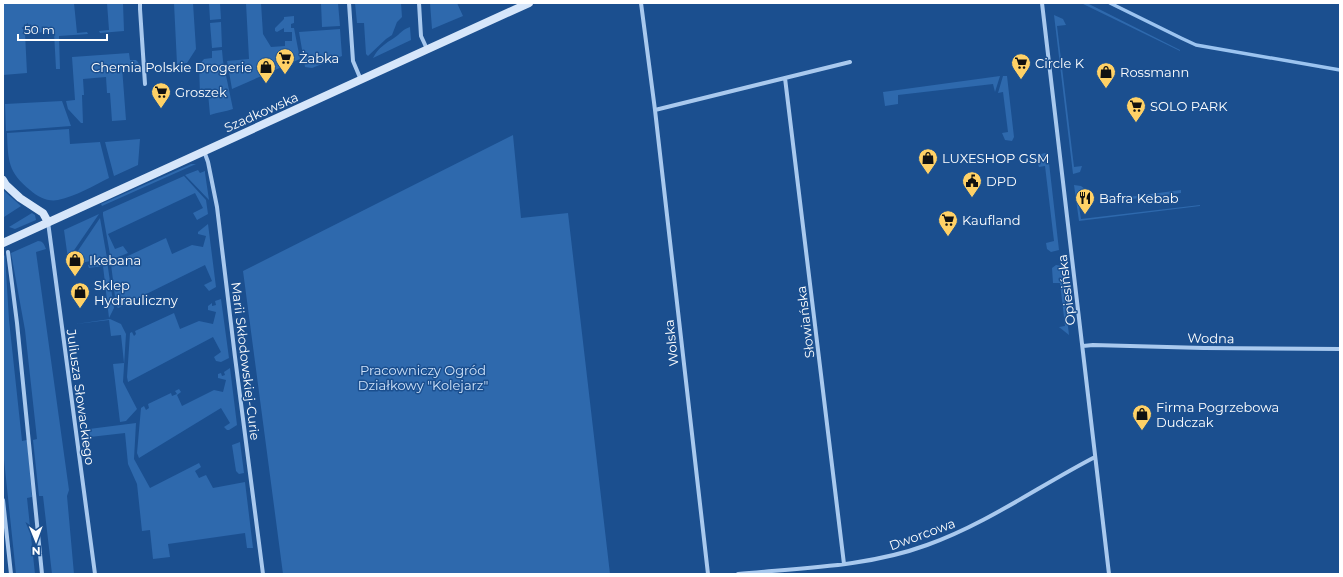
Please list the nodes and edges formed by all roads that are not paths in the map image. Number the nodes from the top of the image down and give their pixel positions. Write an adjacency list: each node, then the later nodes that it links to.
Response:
1 (140, 3): 11 (street)
2 (349, 3): 10 (street)
3 (419, 3): 7 (street)
4 (529, 3): 7 (street, Szadkowska)
5 (641, 3): 12 (street, Wolska)
6 (1042, 3): 18 (street, Opiesińska)
7 (427, 50): 10 (street, Szadkowska)
8 (850, 62): 9 (street)
9 (785, 78): 12 (street); 22 (street, Słowiańska)
10 (361, 80): 13 (street, Szadkowska)
11 (145, 84)
12 (655, 110): 27 (street, Wolska)
13 (204, 151): 15 (street, Szadkowska); 26 (street, Marii Skłodowskiej-Curie)
14 (3, 180): 15 (street)
15 (48, 222): 16 (street, Szadkowska); 25 (street, Juliusza Słowackiego)
16 (3, 243)
17 (8, 252): 24 (street)
18 (1083, 346): 19 (street, Wodna); 20 (street, Opiesińska)
19 (1340, 349)
20 (1095, 457): 22 (street, Dworcowa); 29 (street, Opiesińska)
21 (3, 500): 23 (street)
22 (844, 564): 28 (street, Dworcowa)
23 (11, 574)
24 (42, 574)
25 (95, 574)
26 (264, 574)
27 (708, 574)
28 (738, 574)
29 (1109, 574)

